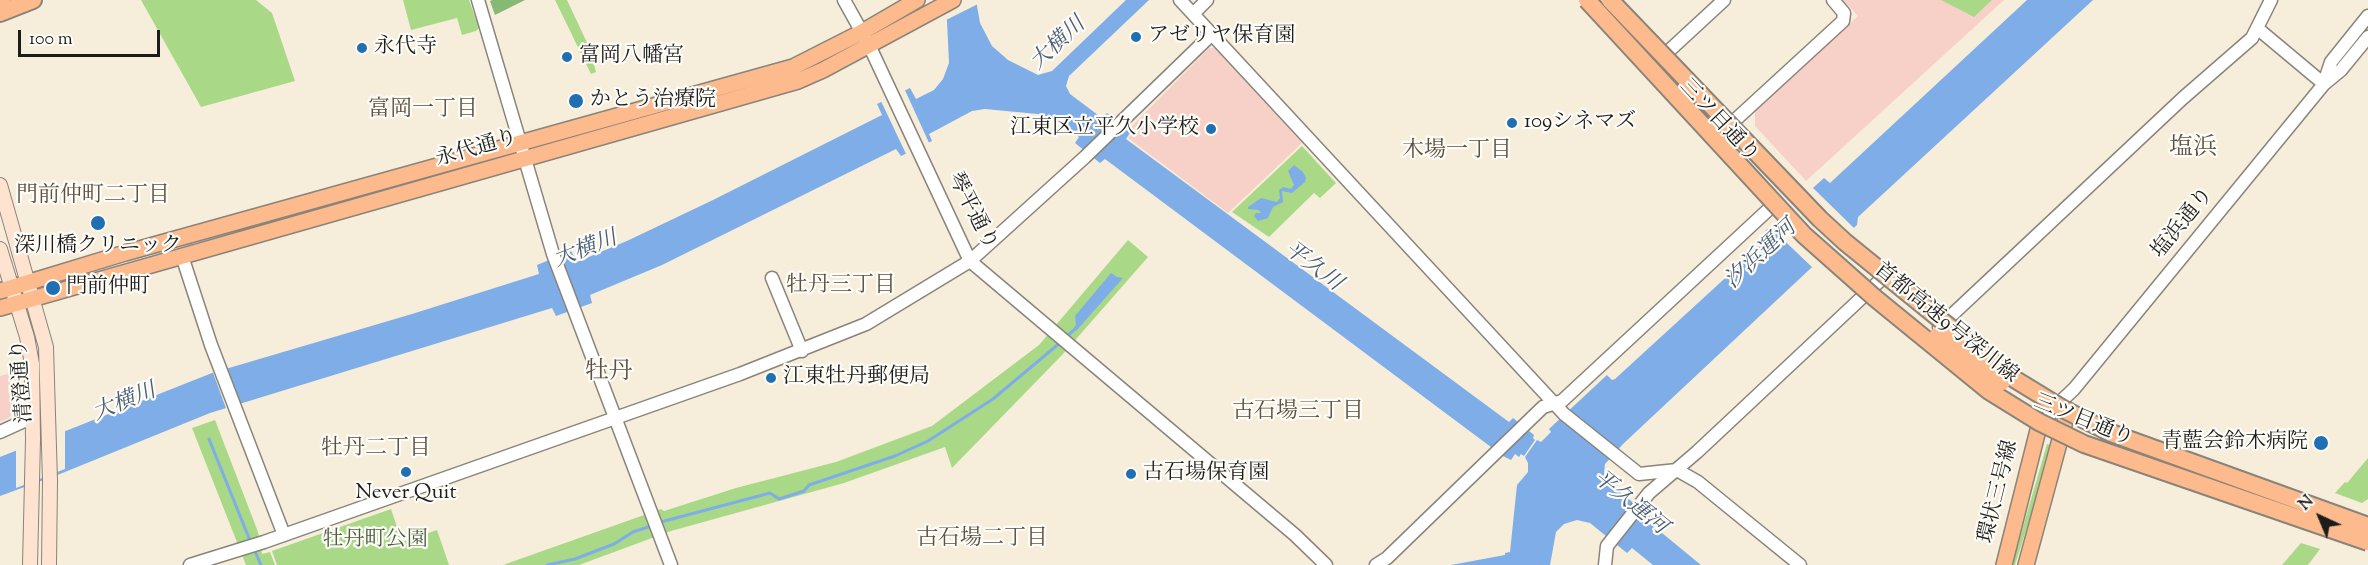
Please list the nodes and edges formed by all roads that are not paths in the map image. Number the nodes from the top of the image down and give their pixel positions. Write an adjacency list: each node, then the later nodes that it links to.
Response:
1 (33, 0): 15 (highway)
2 (478, 0): 26 (street)
3 (844, 0): 21 (street, 琴平通り)
4 (917, 0): 21 (main road, 永代通り)
5 (1180, 0): 16 (street)
6 (1208, 0): 16 (street)
7 (1578, 0): 23 (main road, 三ツ目通り)
8 (1587, 0): 56 (highway, 首都高速9号深川線, bridge)
9 (1610, 0): 52 (highway, 首都高速9号深川線, bridge)
10 (1618, 0): 22 (main road)
11 (1724, 0): 22 (street)
12 (1833, 0): 25 (street)
13 (2271, 0): 18 (street)
14 (949, 2): 21 (main road, 永代通り)
15 (0, 13)
16 (1193, 14): 19 (street)
17 (2368, 16): 24 (street, 塩浜通り)
18 (2257, 28): 24 (street); 41 (street)
19 (1212, 34): 32 (street); 44 (street)
20 (2368, 37): 24 (street, 塩浜通り)
21 (866, 38): 26 (main road, 永代通り); 27 (main road, 永代通り); 32 (street, 琴平通り)
22 (1667, 52): 23 (street); 25 (highway)
23 (1645, 74): 29 (main road, 三ツ目通り)
24 (2324, 84): 45 (street, 塩浜通り)
25 (1729, 129): 33 (main road, 三ツ目通り, bridge); 52 (highway, bridge)
26 (521, 143): 27 (street); 35 (main road, 永代通り)
27 (526, 158): 31 (main road, 永代通り); 47 (street)
28 (0, 185): 35 (main road, 清澄通り)
29 (1770, 209): 37 (main road, 三ツ目通り); 44 (street)
30 (0, 249): 36 (main road, 清澄通り)
31 (182, 256): 38 (main road, 永代通り); 55 (street)
32 (970, 261): 43 (street); 61 (street, 琴平通り)
33 (1887, 274): 37 (street); 41 (main road, 三ツ目通り)
34 (772, 278): 43 (street)
35 (29, 283): 36 (main road, 永代通り); 38 (main road, 清澄通り)
36 (6, 289): 39 (main road, 清澄通り)
37 (1864, 296): 42 (main road, 三ツ目通り); 51 (street)
38 (34, 299): 39 (main road, 永代通り); 58 (main road, 清澄通り)
39 (16, 303): 40 (main road, 永代通り); 46 (main road, 清澄通り)
40 (0, 308)
41 (1944, 321): 42 (street); 45 (main road, 三ツ目通り)
42 (1923, 346): 48 (main road, 三ツ目通り)
43 (802, 351): 47 (street)
44 (1554, 404): 51 (street); 62 (street)
45 (2063, 407): 48 (street, 塩浜通り); 50 (main road, 環状三号線); 53 (main road, 三ツ目通り)
46 (33, 417): 49 (street); 57 (main road, 清澄通り)
47 (614, 418): 55 (street); 60 (street)
48 (2038, 429): 50 (main road, 三ツ目通り); 65 (main road, 環状三号線)
49 (0, 432)
50 (2059, 439): 56 (main road, 三ツ目通り); 66 (main road, 環状三号線)
51 (1677, 470): 63 (street); 64 (street)
52 (2316, 507): 54 (highway, 首都高速9号深川線, bridge)
53 (2368, 520)
54 (2368, 526)
55 (284, 535): 59 (street)
56 (2368, 541)
57 (30, 565)
58 (49, 565)
59 (189, 565)
60 (671, 565)
61 (1326, 565)
62 (1376, 565)
63 (1605, 565)
64 (1800, 565)
65 (2004, 565)
66 (2026, 565)

